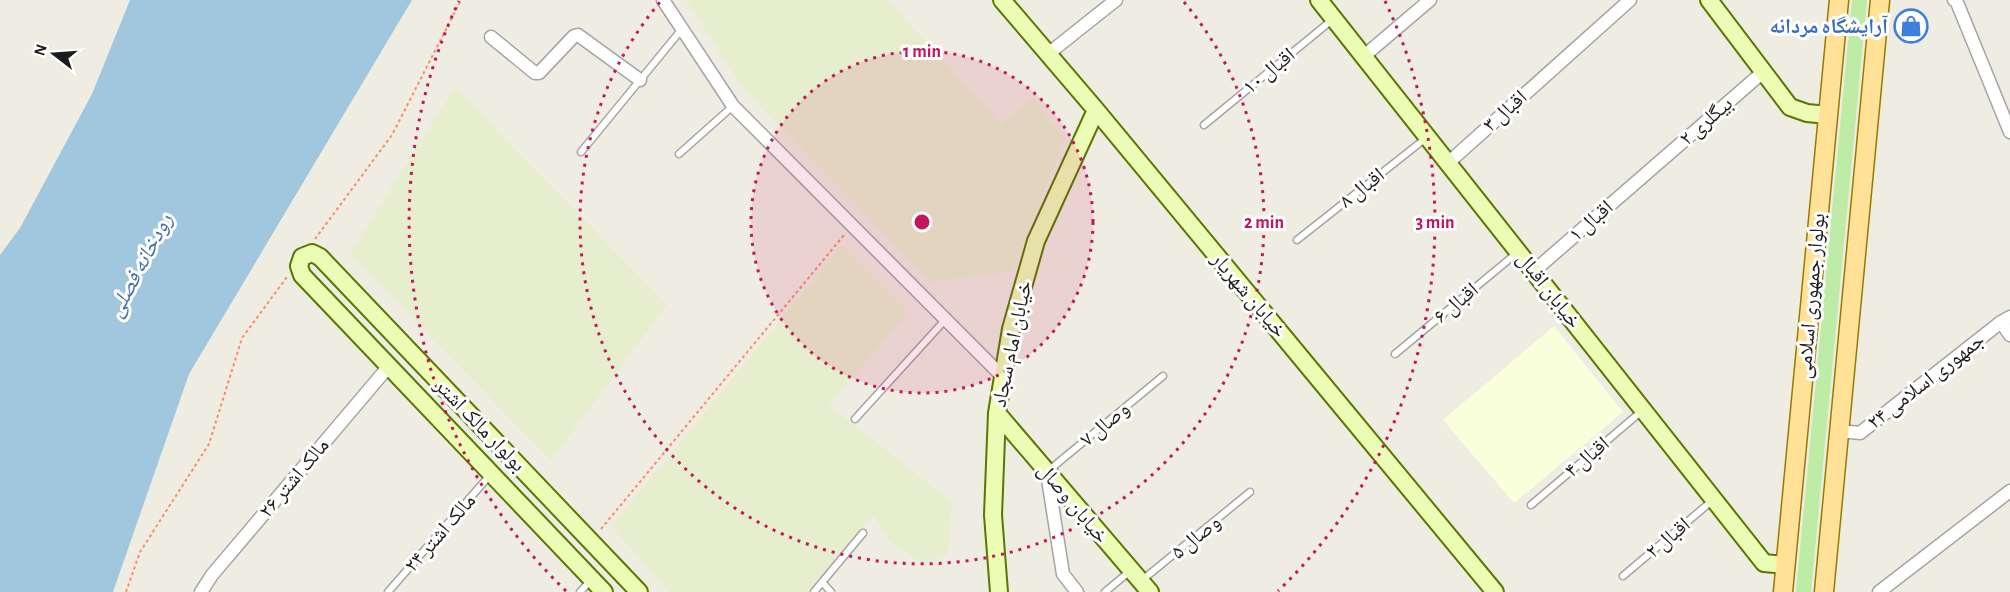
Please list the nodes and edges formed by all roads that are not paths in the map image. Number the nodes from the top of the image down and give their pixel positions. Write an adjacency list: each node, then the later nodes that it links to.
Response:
1 (663, 0): 12 (street)
2 (1002, 0): 14 (street, خیابان شهریار)
3 (1116, 0): 14 (street)
4 (1320, 0): 11 (street, خیابان اقبال)
5 (1430, 0): 15 (street)
6 (1630, 0): 26 (street, اقبال ۳)
7 (1709, 0): 16 (street)
8 (1839, 0): 20 (main road, بولوار جمهوری اسلامی)
9 (1880, 0): 41 (main road, بولوار جمهوری اسلامی)
10 (1956, 0): 22 (street)
11 (1334, 18): 15 (street, خیابان اقبال); 21 (lane, اقبال ۱۰)
12 (682, 29): 17 (lane); 18 (street)
13 (491, 37): 17 (street)
14 (1048, 54): 19 (street, خیابان شهریار)
15 (1364, 56): 23 (street, خیابان اقبال)
16 (1763, 72): 20 (street); 27 (street, بیگلری ۲)
17 (640, 80): 24 (lane)
18 (733, 106): 25 (lane); 31 (street)
19 (1096, 110): 37 (street, خیابان امام سجاد); 63 (street, خیابان شهریار)
20 (1828, 115): 49 (main road, بولوار جمهوری اسلامی)
21 (1204, 124)
22 (2010, 132)
23 (1428, 137): 26 (street, خیابان اقبال); 28 (lane, اقبال ۸)
24 (581, 152)
25 (679, 154)
26 (1448, 162): 29 (street, خیابان اقبال)
27 (1648, 171): 30 (street, اقبال ۱)
28 (1297, 240)
29 (1518, 251): 30 (street, خیابان اقبال); 34 (lane, اقبال ۶)
30 (1534, 271): 38 (street, خیابان اقبال)
31 (945, 320): 37 (street); 40 (lane)
32 (2005, 320): 33 (street); 41 (street, جمهوری اسلامی ۲۴)
33 (2010, 335)
34 (1395, 354)
35 (389, 366): 43 (street, بولوار مالک اشتر); 54 (street, مالک اشتر ۲۶); 57 (street, بولوار مالک اشتر)
36 (1163, 376): 42 (lane, وصال ۷)
37 (1003, 377): 39 (street, خیابان امام سجاد)
38 (1643, 410): 46 (street, خیابان اقبال); 47 (lane, اقبال ۴)
39 (997, 413): 42 (street, خیابان وصال); 60 (street, خیابان امام سجاد)
40 (855, 419)
41 (1839, 431): 65 (main road, بولوار جمهوری اسلامی)
42 (1047, 472): 51 (street, خیابان وصال); 61 (street)
43 (491, 474): 53 (street, بولوار مالک اشتر); 55 (lane, مالک اشتر ۲۴)
44 (2010, 491): 66 (street)
45 (1250, 492): 51 (lane, وصال ۵)
46 (1714, 499): 49 (street, خیابان اقبال); 50 (lane, اقبال ۲)
47 (1531, 505)
48 (863, 533): 52 (lane)
49 (1785, 565): 64 (main road, بولوار جمهوری اسلامی)
50 (1623, 576)
51 (1141, 581): 62 (lane, وصال ۵)
52 (822, 582): 58 (lane); 59 (lane)
53 (586, 586): 56 (street, بولوار مالک اشتر)
54 (201, 592)
55 (388, 592)
56 (604, 592)
57 (639, 592)
58 (814, 592)
59 (831, 592)
60 (999, 592)
61 (1077, 592)
62 (1106, 592)
63 (1495, 592)
64 (1783, 592)
65 (1824, 592)
66 (1879, 592)

